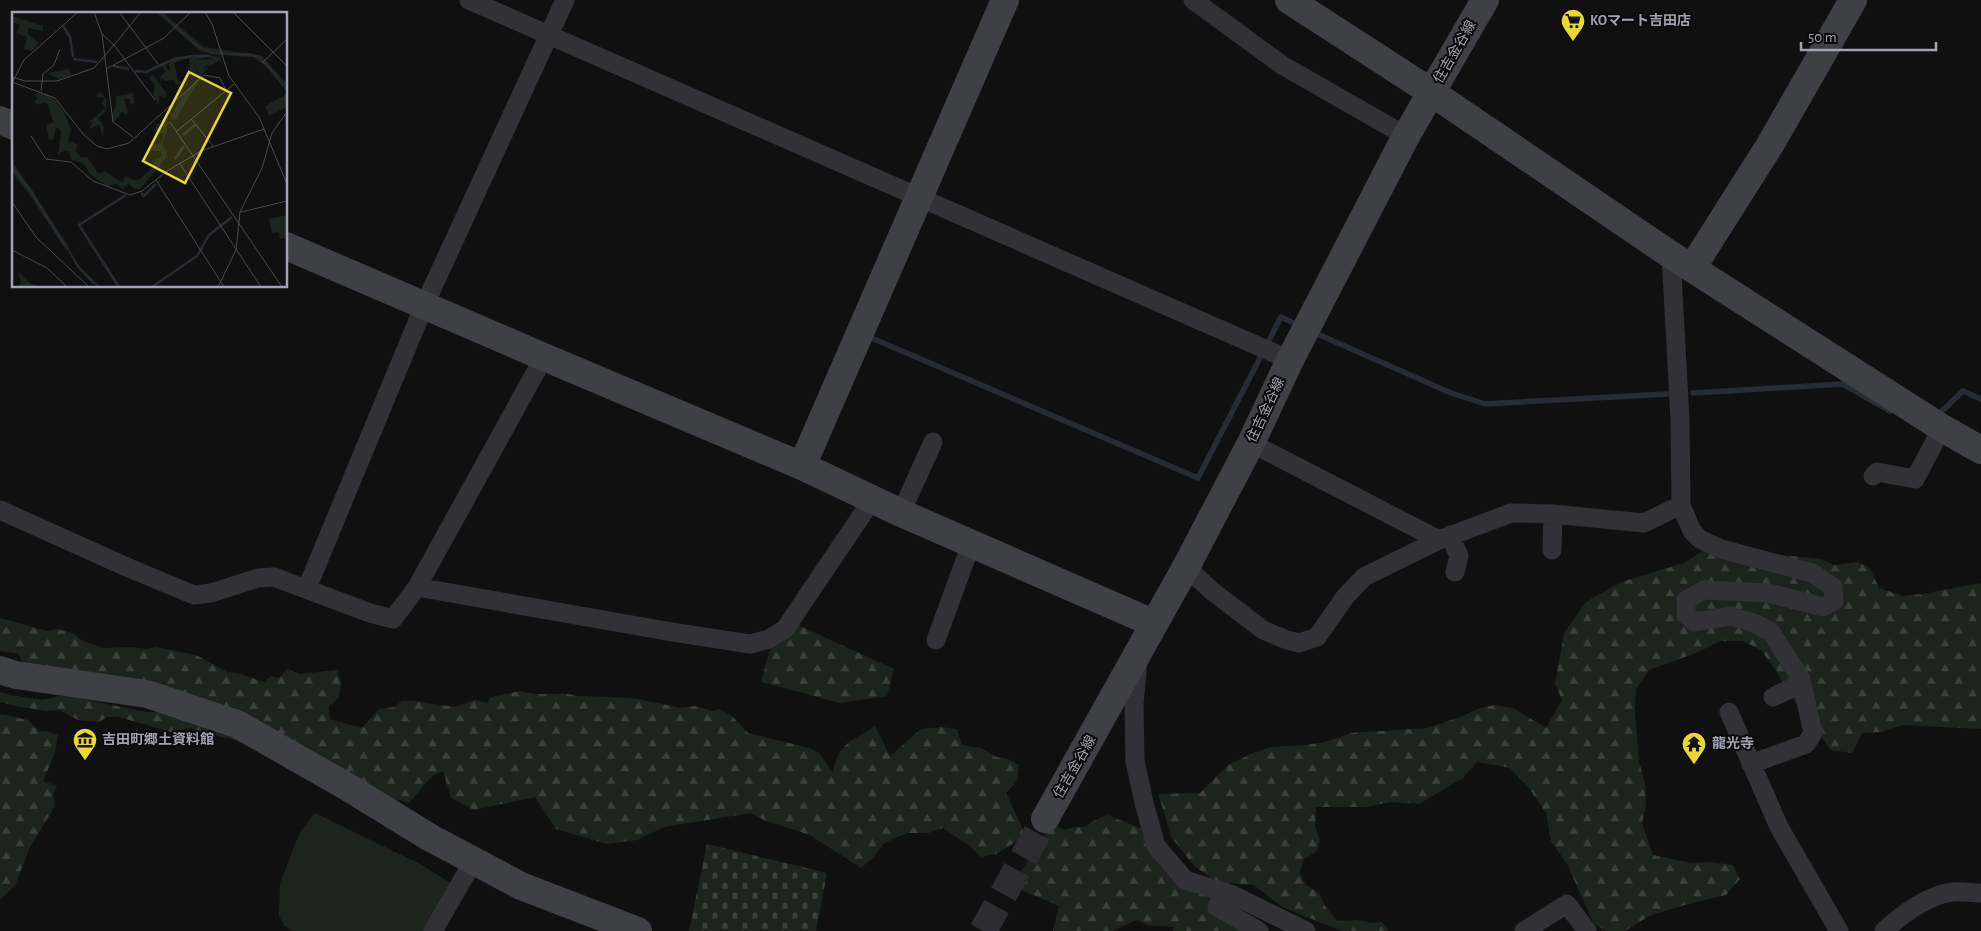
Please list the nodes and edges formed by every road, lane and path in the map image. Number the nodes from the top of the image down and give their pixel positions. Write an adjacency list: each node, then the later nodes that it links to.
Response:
1 (469, 0): 8 (street)
2 (565, 0): 8 (street)
3 (1005, 0): 13 (street)
4 (1193, 0): 12 (street)
5 (1289, 0): 9 (street)
6 (1485, 0): 9 (street, 住吉金谷線)
7 (1853, 0): 15 (street)
8 (550, 35): 13 (street); 16 (street)
9 (1431, 92): 12 (street, 住吉金谷線); 15 (street)
10 (0, 120): 11 (street)
11 (12, 125)
12 (1406, 136): 17 (street, 住吉金谷線)
13 (918, 198): 17 (street); 23 (street)
14 (288, 247): 16 (street)
15 (1682, 262): 19 (street); 26 (street)
16 (424, 306): 18 (street); 36 (street)
17 (1295, 342): 21 (street, 住吉金谷線)
18 (544, 357): 23 (street); 35 (street)
19 (1935, 424): 22 (street); 24 (street)
20 (933, 442): 28 (street)
21 (1251, 443): 30 (street); 33 (street, 住吉金谷線)
22 (1981, 450)
23 (802, 466): 25 (street)
24 (1873, 476)
25 (872, 500): 28 (street); 35 (street)
26 (1681, 505): 29 (street); 41 (street)
27 (0, 510): 36 (street)
28 (901, 513): 31 (street)
29 (1553, 514): 30 (street); 32 (street)
30 (1445, 537): 33 (street); 34 (street)
31 (971, 544): 37 (street); 38 (street)
32 (1552, 550)
33 (1186, 567): 37 (street, 住吉金谷線)
34 (1455, 572)
35 (417, 587): 36 (street)
36 (307, 588)
37 (1153, 623): 39 (street, 住吉金谷線)
38 (936, 640)
39 (1138, 652): 45 (street, 住吉金谷線); 47 (street)
40 (0, 670): 46 (street)
41 (1802, 683): 42 (street); 44 (street)
42 (1773, 696)
43 (1729, 712): 44 (street)
44 (1751, 764): 55 (street)
45 (1045, 819)
46 (474, 860): 49 (street); 50 (street)
47 (1225, 892): 51 (street); 52 (street)
48 (1981, 893): 56 (street)
49 (626, 929)
50 (433, 931)
51 (1259, 931)
52 (1306, 931)
53 (1524, 931): 54 (street)
54 (1587, 931)
55 (1839, 931)
56 (1884, 931)

